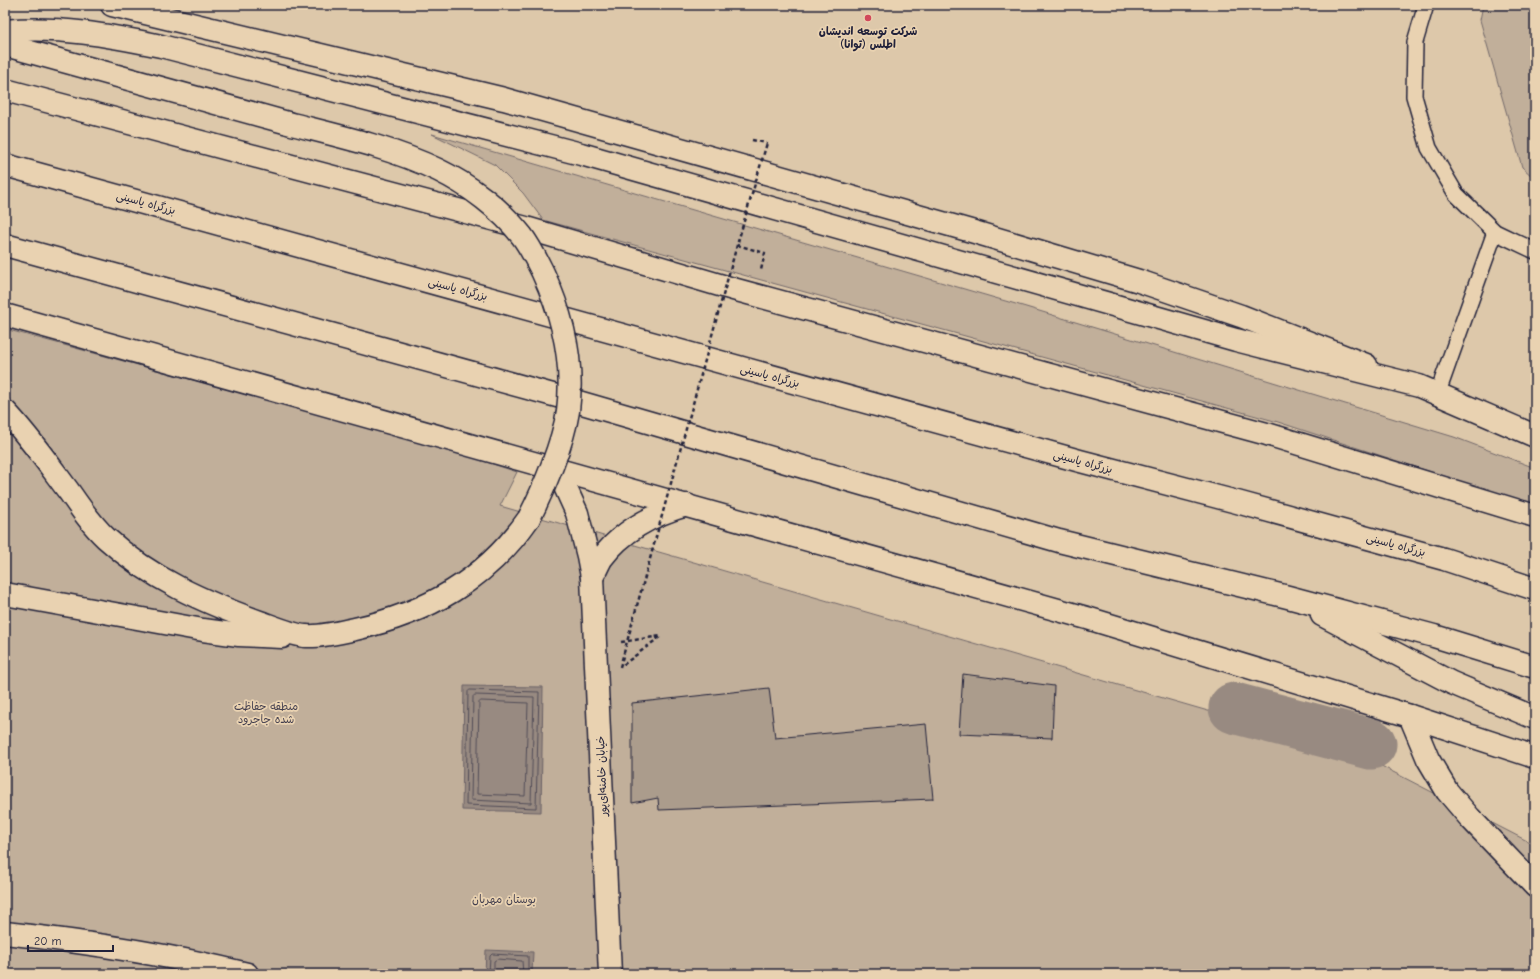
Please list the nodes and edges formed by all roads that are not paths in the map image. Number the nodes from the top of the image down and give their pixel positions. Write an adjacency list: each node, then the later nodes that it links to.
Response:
1 (112, 5): 13 (main road)
2 (1418, 5): 5 (lane)
3 (1426, 5): 5 (lane)
4 (5, 31): 13 (main road)
5 (1415, 42): 9 (lane)
6 (5, 45): 23 (main road, bridge)
7 (5, 90): 18 (main road)
8 (5, 164): 20 (main road, بزرگراه یاسینی)
9 (1495, 232): 11 (lane); 13 (lane)
10 (5, 245): 22 (main road)
11 (1535, 251)
12 (5, 316): 16 (main road)
13 (1428, 391): 15 (main road)
14 (5, 411): 23 (main road)
15 (1535, 436)
16 (557, 469): 17 (main road); 19 (main road, خیابان خامنه‌ای‌پور)
17 (687, 505): 19 (main road); 25 (main road)
18 (1535, 516)
19 (592, 577): 31 (main road, خیابان خامنه‌ای‌پور)
20 (1535, 589)
21 (5, 594): 23 (main road)
22 (1288, 597): 24 (main road); 26 (main road)
23 (306, 636)
24 (1535, 667)
25 (1410, 716): 27 (main road); 28 (main road)
26 (1535, 718)
27 (1535, 757)
28 (1535, 886)
29 (5, 933): 30 (main road)
30 (247, 974)
31 (610, 974)

